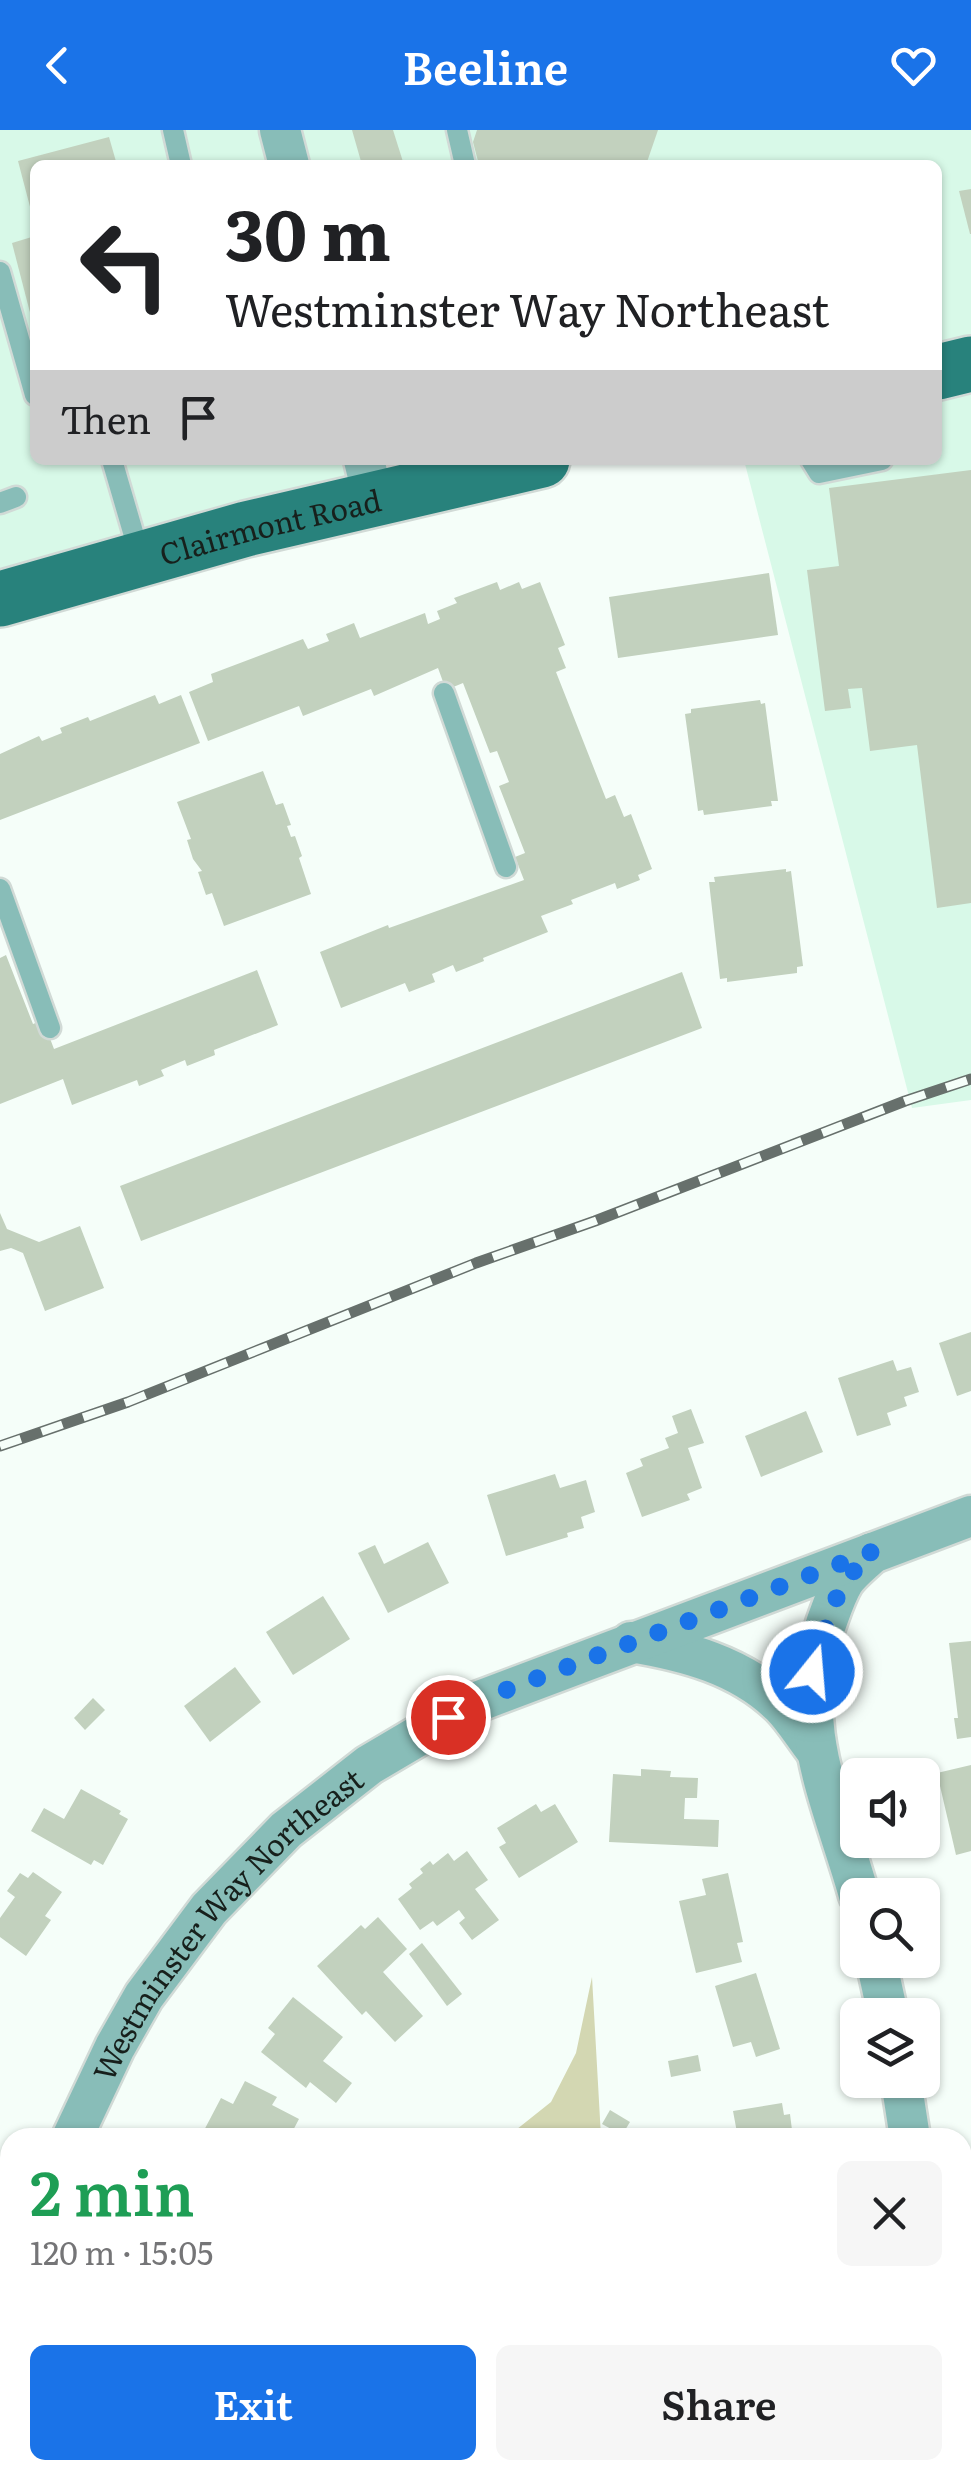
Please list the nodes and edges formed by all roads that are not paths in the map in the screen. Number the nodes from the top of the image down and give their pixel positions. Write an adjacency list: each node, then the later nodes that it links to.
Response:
1 (173, 130): 4 (lane)
2 (280, 130): 5 (street)
3 (457, 130): 6 (lane)
4 (180, 160)
5 (288, 160)
6 (464, 160)
7 (0, 272): 10 (lane)
8 (971, 364): 9 (main road)
9 (942, 371)
10 (30, 378)
11 (113, 465): 16 (lane)
12 (492, 465): 15 (main road, Clairmont Road)
13 (814, 465): 14 (lane)
14 (858, 465)
15 (368, 478): 16 (main road, Clairmont Road)
16 (141, 558): 17 (main road, Clairmont Road)
17 (0, 599)
18 (444, 693): 19 (lane)
19 (506, 867)
20 (0, 889): 21 (lane)
21 (50, 1028)
22 (971, 1516): 23 (street, Westminster Way Northeast)
23 (874, 1551): 24 (street, Westminster Way Northeast); 25 (street)
24 (631, 1642): 25 (street); 28 (street, Westminster Way Northeast)
25 (816, 1749): 26 (street)
26 (855, 1878)
27 (904, 2098): 29 (street)
28 (77, 2128)
29 (908, 2128)

